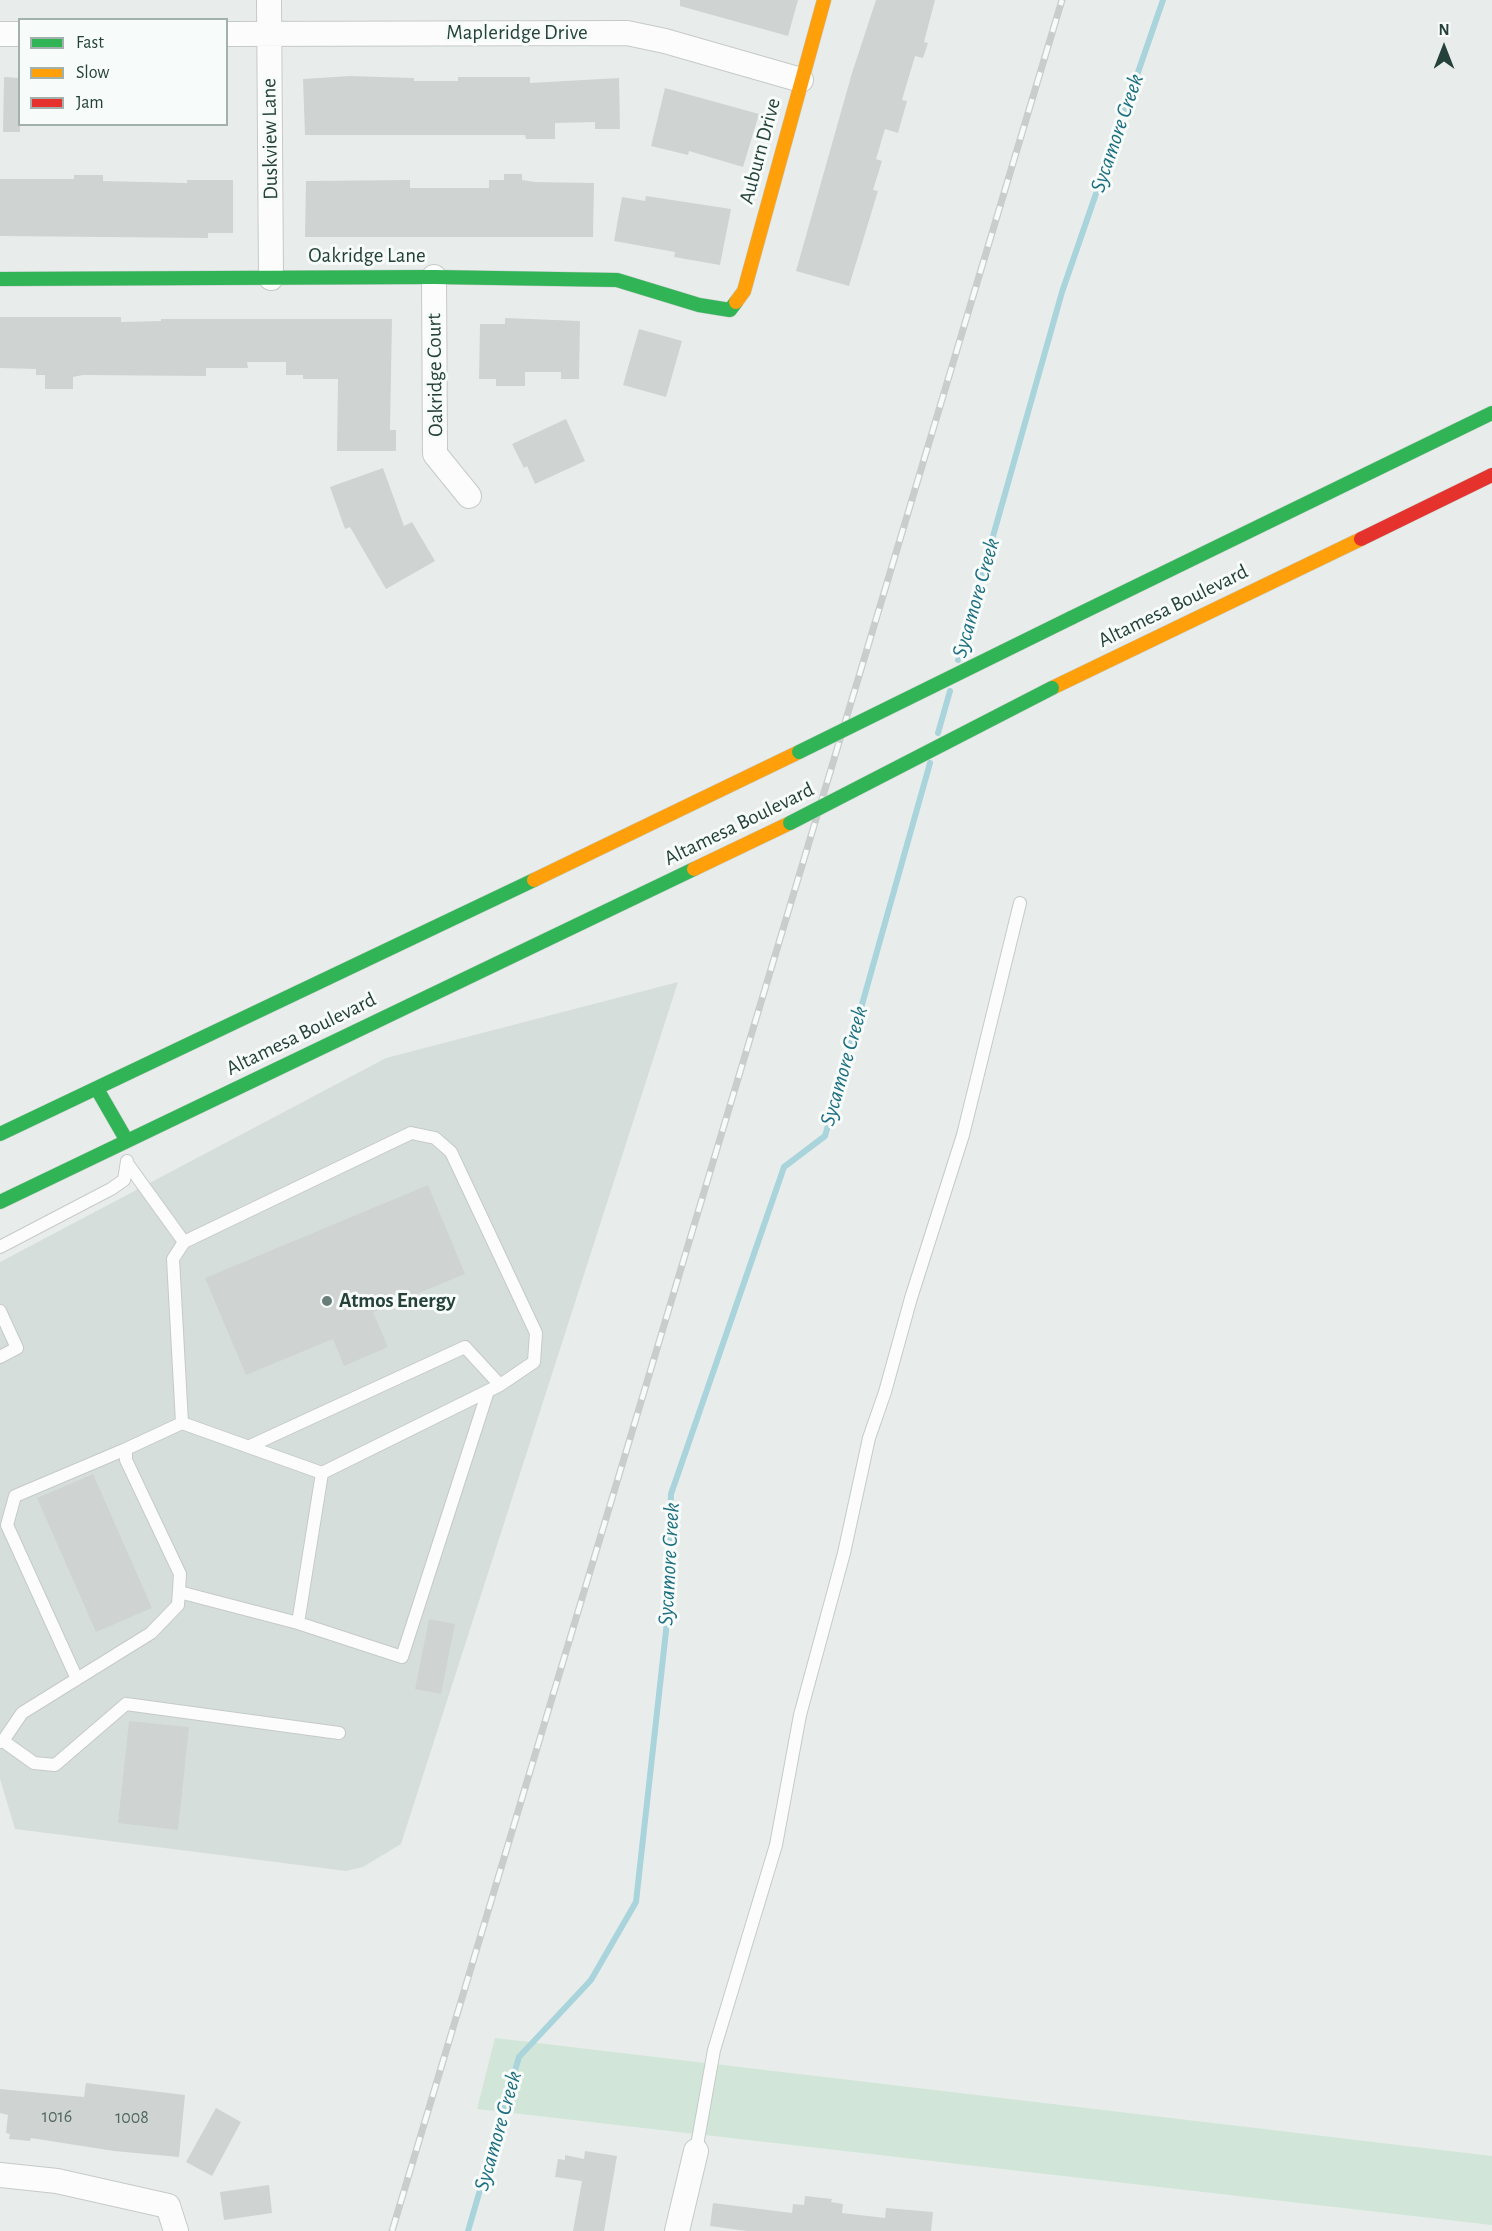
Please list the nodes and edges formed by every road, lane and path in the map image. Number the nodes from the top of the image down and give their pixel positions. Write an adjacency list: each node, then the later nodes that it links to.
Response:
1 (269, 0): 6 (street, Duskview Lane)
2 (824, 0): 7 (main road, Auburn Drive)
3 (0, 34): 4 (street)
4 (18, 34)
5 (228, 34): 6 (street, Mapleridge Drive)
6 (269, 34): 7 (street, Mapleridge Drive); 9 (street, Duskview Lane)
7 (801, 80): 11 (main road, Auburn Drive)
8 (434, 277): 9 (main road, Oakridge Lane); 11 (main road, Oakridge Lane); 14 (street, Oakridge Court)
9 (271, 278): 10 (main road, Oakridge Lane)
10 (0, 279)
11 (730, 310)
12 (1492, 413): 16 (main road, Altamesa Boulevard, bridge)
13 (1492, 474): 18 (main road, Altamesa Boulevard, bridge)
14 (469, 496)
15 (1020, 903): 36 (lane)
16 (97, 1089): 17 (main road, Altamesa Boulevard); 18 (main road)
17 (0, 1134)
18 (127, 1141): 19 (lane); 20 (main road, Altamesa Boulevard)
19 (127, 1163): 21 (lane); 22 (lane)
20 (0, 1202)
21 (184, 1242): 25 (lane); 27 (lane)
22 (0, 1247)
23 (0, 1311): 24 (lane)
24 (0, 1357)
25 (500, 1385): 26 (lane); 28 (lane)
26 (488, 1391): 30 (lane); 32 (lane)
27 (182, 1423): 28 (lane); 29 (lane)
28 (250, 1446): 30 (lane)
29 (126, 1449): 31 (lane); 33 (lane)
30 (322, 1473): 32 (lane)
31 (179, 1592): 32 (lane); 33 (lane)
32 (298, 1623)
33 (77, 1679): 35 (lane)
34 (339, 1733): 35 (lane)
35 (2, 1742)
36 (696, 2151): 39 (street)
37 (0, 2175): 38 (street)
38 (176, 2231)
39 (677, 2231)

